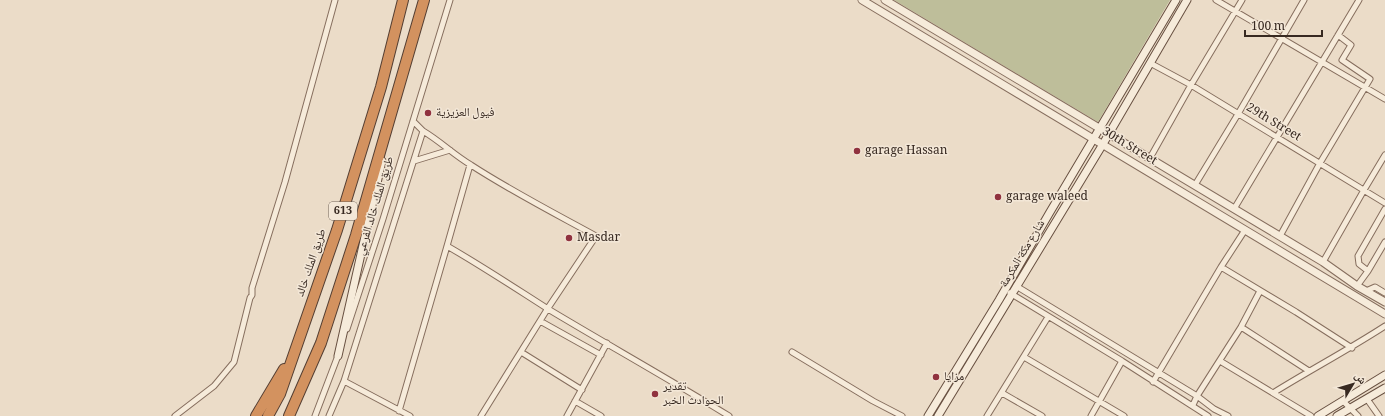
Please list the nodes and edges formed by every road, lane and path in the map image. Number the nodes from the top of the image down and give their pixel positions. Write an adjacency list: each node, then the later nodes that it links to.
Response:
1 (335, 0): 89 (street)
2 (403, 0): 62 (highway, طريق الملك خالد / 613)
3 (424, 0): 20 (highway, 613)
4 (450, 0): 23 (street, طريق الملك خالد الفرعي)
5 (862, 0): 27 (main road, 30th Street)
6 (885, 0): 24 (main road, 30th Street)
7 (1176, 0): 24 (main road, شارع مكة المكرمة)
8 (1188, 0): 17 (main road, شارع مكة المكرمة)
9 (1216, 0): 13 (street)
10 (1242, 0): 13 (street)
11 (1304, 0): 15 (street)
12 (1359, 0): 14 (street)
13 (1236, 11): 15 (street); 18 (street)
14 (1338, 35): 16 (street); 19 (street)
15 (1282, 38): 16 (street); 22 (street)
16 (1322, 62): 19 (street); 28 (street)
17 (1150, 63): 18 (street, 29th Street); 26 (main road, شارع مكة المكرمة)
18 (1191, 85): 22 (street, 29th Street); 32 (street)
19 (1364, 87): 21 (street); 34 (street)
20 (395, 97): 68 (main road); 92 (highway, 613)
21 (1385, 99)
22 (1238, 114): 28 (street, 29th Street); 36 (street)
23 (413, 121): 25 (street); 68 (street, طريق الملك خالد الفرعي)
24 (1099, 128): 26 (main road, 30th Street); 27 (main road, شارع مكة المكرمة)
25 (424, 131): 30 (street); 33 (street)
26 (1109, 134): 29 (main road, شارع مكة المكرمة); 32 (main road, 30th Street)
27 (1094, 138): 29 (main road, 30th Street); 50 (main road, شارع مكة المكرمة)
28 (1277, 138): 34 (street, 29th Street); 39 (street)
29 (1103, 144): 41 (main road, 30th Street); 48 (main road, شارع مكة المكرمة)
30 (450, 150): 33 (street); 35 (street)
31 (1385, 155): 37 (street)
32 (1150, 158): 36 (main road, 30th Street)
33 (414, 161): 75 (street)
34 (1320, 163): 37 (street, 29th Street); 42 (street)
35 (470, 165): 44 (street); 56 (street)
36 (1195, 185): 39 (main road, 30th Street)
37 (1364, 190): 38 (street, 29th Street); 45 (street)
38 (1385, 203)
39 (1234, 209): 42 (main road, 30th Street)
40 (1385, 209): 47 (street)
41 (1245, 230): 46 (street); 57 (main road, 30th Street)
42 (1280, 236): 45 (main road, 30th Street)
43 (1385, 242): 47 (street)
44 (447, 246): 56 (street); 88 (street)
45 (1323, 262): 49 (main road, 30th Street)
46 (1221, 267): 51 (street); 73 (street)
47 (1368, 272): 49 (street)
48 (1016, 286): 54 (main road, شارع مكة المكرمة); 73 (street)
49 (1357, 286): 52 (main road, 30th Street)
50 (1005, 290): 54 (street); 101 (main road, شارع مكة المكرمة)
51 (1260, 291): 61 (street); 64 (street)
52 (1366, 291): 53 (street); 55 (main road, 30th Street)
53 (1385, 293)
54 (1012, 295): 58 (street); 102 (main road, شارع مكة المكرمة)
55 (1385, 302)
56 (548, 308): 59 (street); 63 (street)
57 (1385, 314)
58 (1048, 317): 69 (street); 70 (street)
59 (540, 321): 65 (street); 67 (street)
60 (1385, 326): 64 (street)
61 (1241, 327): 71 (street); 72 (street)
62 (301, 337): 90 (highway); 91 (highway, طريق الملك خالد / 613)
63 (607, 343): 67 (street); 99 (street)
64 (1352, 348): 72 (street)
65 (521, 352): 78 (street); 96 (street)
66 (792, 352): 100 (street)
67 (600, 355): 78 (street)
68 (338, 356): 93 (street, طريق الملك خالد الفرعي)
69 (1024, 357): 79 (street); 84 (street)
70 (1122, 361): 76 (street); 84 (street)
71 (1220, 361): 80 (street); 81 (street)
72 (1309, 371): 80 (street)
73 (1159, 374): 76 (street); 81 (street)
74 (1385, 376): 85 (main road)
75 (344, 381): 88 (street); 94 (street)
76 (1153, 382): 86 (street)
77 (1385, 388): 82 (main road)
78 (582, 390): 83 (street)
79 (1002, 393): 103 (street); 104 (street)
80 (1273, 393): 109 (street)
81 (1197, 396): 86 (street); 108 (street)
82 (1367, 399): 87 (main road); 113 (street)
83 (576, 401): 97 (street); 98 (street)
84 (1099, 401): 105 (street); 106 (street)
85 (1343, 401): 87 (street); 110 (main road)
86 (1193, 405): 107 (street)
87 (1350, 408): 111 (main road); 112 (street)
88 (400, 411): 95 (street)
89 (176, 416)
90 (256, 416)
91 (268, 416)
92 (289, 416)
93 (315, 416)
94 (329, 416)
95 (409, 416)
96 (481, 416)
97 (567, 416)
98 (601, 416)
99 (729, 416)
100 (902, 416)
101 (928, 416)
102 (938, 416)
103 (987, 416)
104 (1042, 416)
105 (1091, 416)
106 (1124, 416)
107 (1208, 416)
108 (1228, 416)
109 (1311, 416)
110 (1318, 416)
111 (1337, 416)
112 (1358, 416)
113 (1378, 416)

